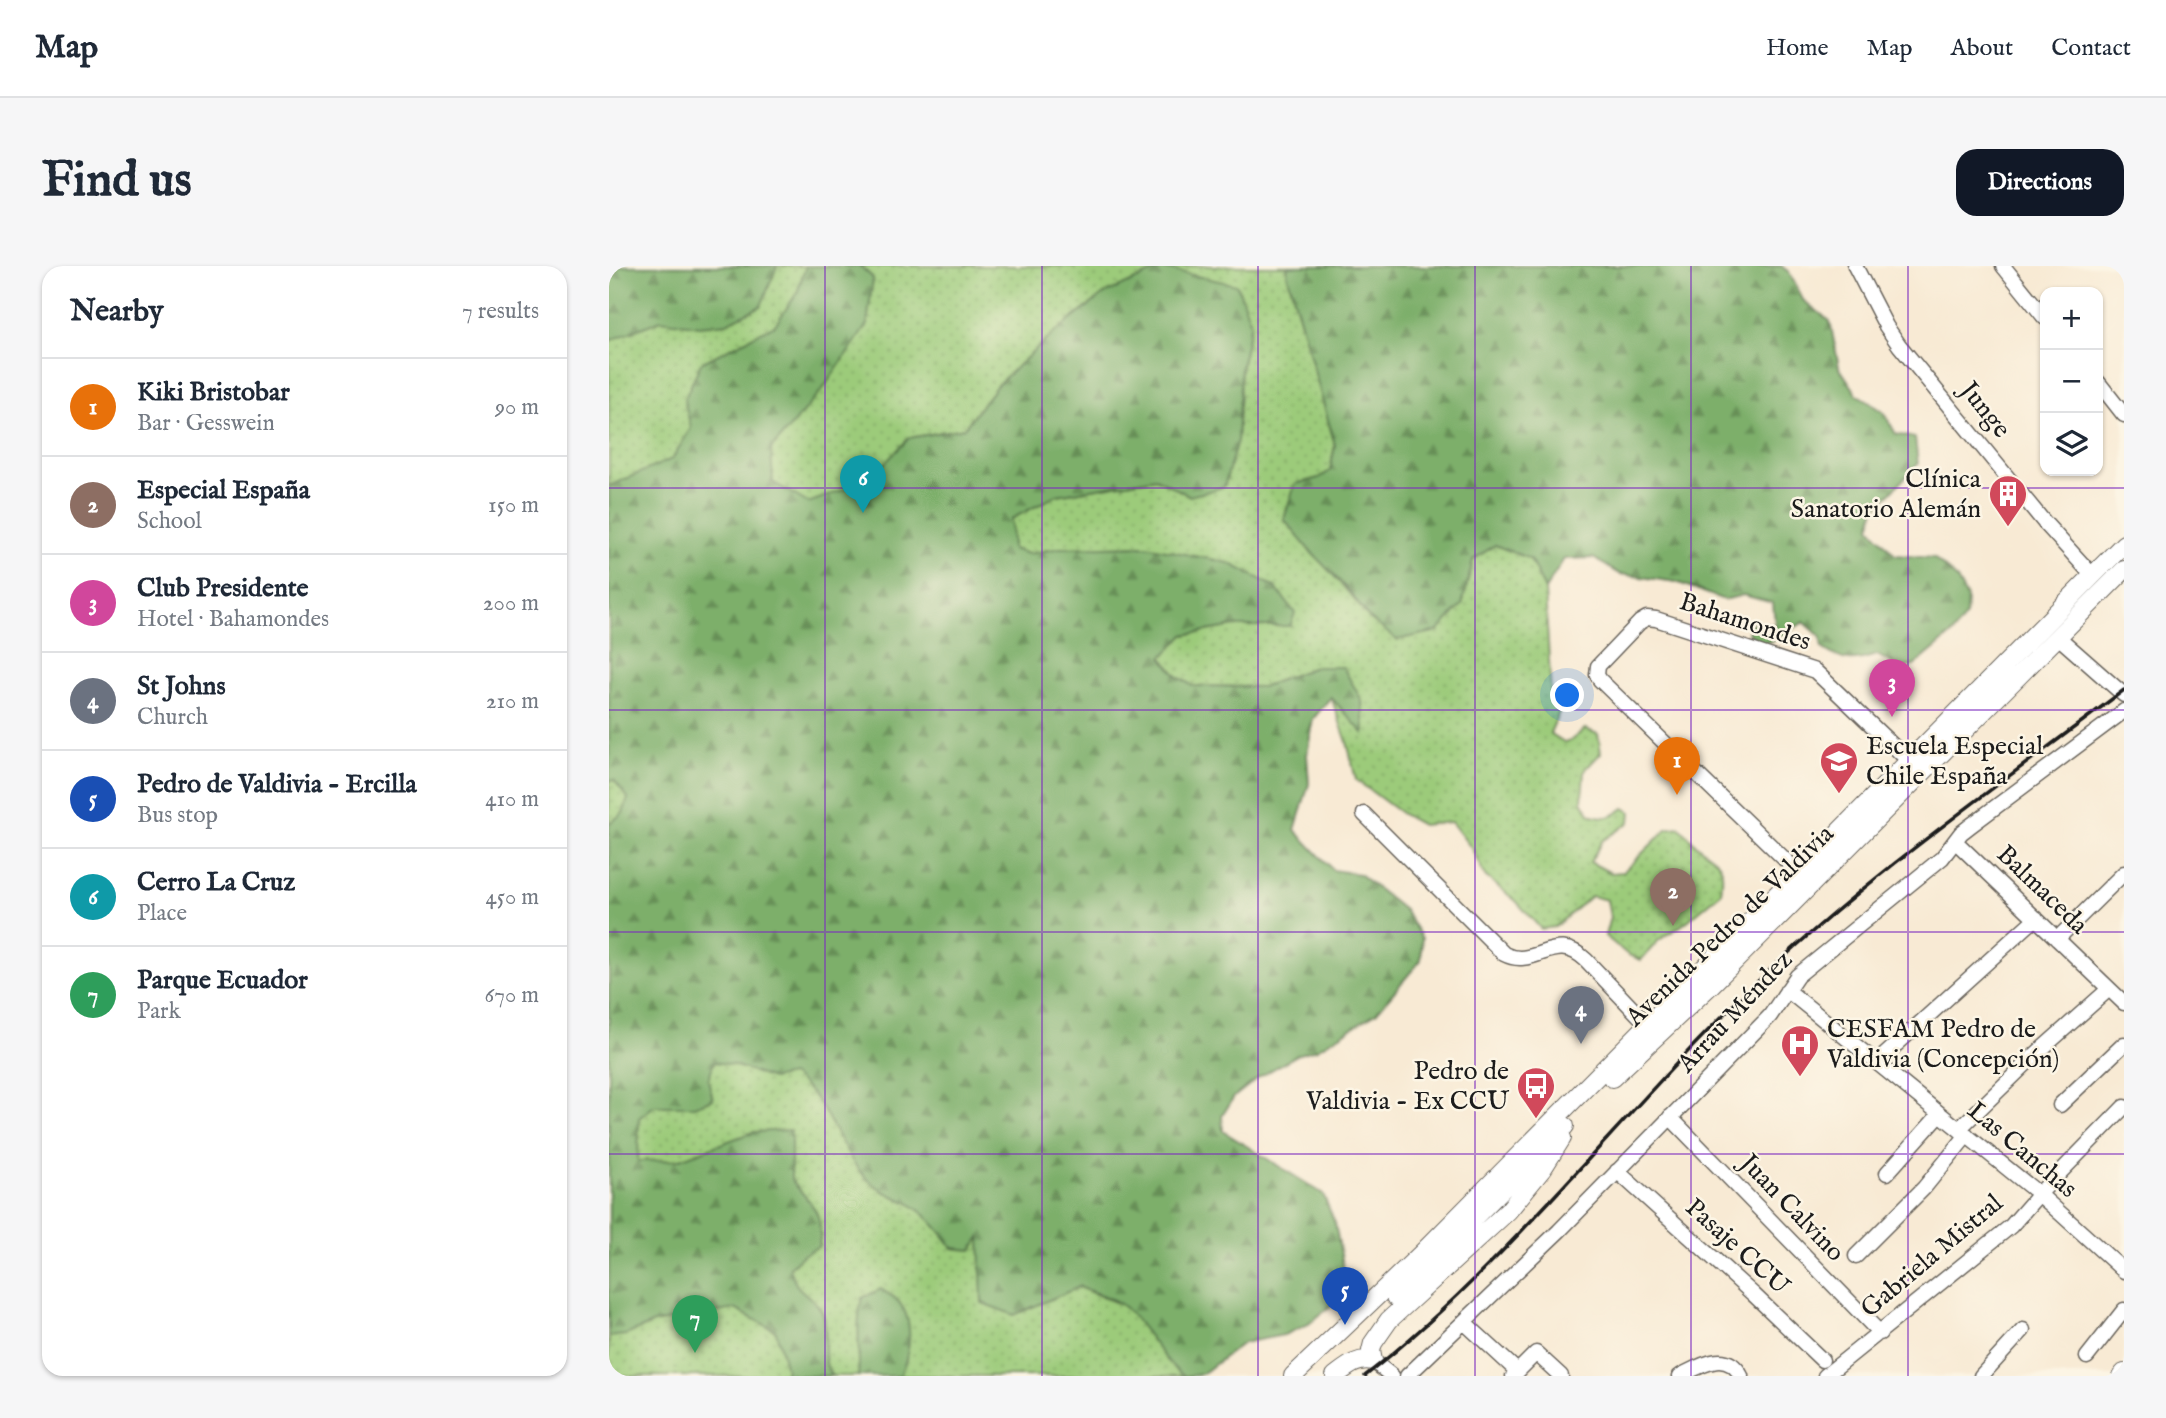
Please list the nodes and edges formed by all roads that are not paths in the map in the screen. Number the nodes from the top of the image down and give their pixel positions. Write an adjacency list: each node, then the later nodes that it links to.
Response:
1 (1855, 266): 7 (street, Junge)
2 (2003, 266): 3 (street)
3 (2040, 312)
4 (2103, 388): 5 (street)
5 (2124, 415)
6 (2124, 544): 7 (main road, Avenida Pedro de Valdivia)
7 (2093, 576): 8 (main road); 9 (main road, Avenida Pedro de Valdivia)
8 (2118, 576): 11 (main road, Avenida Pedro de Valdivia)
9 (2056, 613): 10 (main road, Avenida Pedro de Valdivia); 11 (main road)
10 (2037, 632): 11 (main road); 14 (main road, Avenida Pedro de Valdivia)
11 (2057, 636): 12 (street); 18 (main road, Avenida Pedro de Valdivia)
12 (2124, 695)
13 (2124, 711): 16 (street, Arrau Méndez)
14 (1909, 761): 18 (main road, Avenida Pedro de Valdivia); 18 (street, Bahamondes)
15 (1364, 814): 24 (street)
16 (1955, 841): 19 (street, Balmaceda); 22 (street, Arrau Méndez)
17 (2124, 873): 20 (street)
18 (1805, 878): 24 (main road, Avenida Pedro de Valdivia); 31 (main road, Avenida Pedro de Valdivia)
19 (2036, 918): 20 (street, Balmaceda); 26 (street)
20 (2057, 939): 21 (street, Balmaceda)
21 (2109, 989): 23 (street, Balmaceda); 32 (street)
22 (1787, 990): 26 (street, Las Canchas); 30 (street, Arrau Méndez)
23 (2124, 1003)
24 (1648, 1025): 33 (main road, Avenida Pedro de Valdivia)
25 (2124, 1044): 27 (street)
26 (1877, 1062): 29 (street, Las Canchas)
27 (2060, 1105)
28 (2124, 1107): 37 (street, Gabriela Mistral)
29 (1940, 1114): 32 (street, Las Canchas); 35 (street)
30 (1670, 1117): 34 (street, Arrau Méndez); 45 (street, Juan Calvino)
31 (1570, 1120): 33 (main road, Avenida Pedro de Valdivia); 36 (main road)
32 (1963, 1132): 37 (street, Las Canchas); 39 (street)
33 (1517, 1165): 36 (main road); 40 (main road, Avenida Pedro de Valdivia); 50 (main road, Avenida Pedro de Valdivia)
34 (1617, 1171): 43 (street, Arrau Méndez); 47 (street, Pasaje CCU)
35 (1887, 1173)
36 (1523, 1194): 38 (main road)
37 (2039, 1194): 41 (street, Las Canchas); 45 (street, Gabriela Mistral)
38 (1492, 1226): 40 (main road); 48 (main road)
39 (1856, 1256)
40 (1428, 1266): 51 (main road, Avenida Pedro de Valdivia)
41 (2124, 1271)
42 (2124, 1310): 46 (street)
43 (1464, 1322): 49 (street); 54 (street, Arrau Méndez)
44 (2023, 1330): 59 (street)
45 (1880, 1333): 58 (street, Gabriela Mistral)
46 (2087, 1357)
47 (1822, 1360)
48 (1373, 1362): 52 (main road); 53 (street)
49 (1515, 1374): 55 (street)
50 (1293, 1376)
51 (1311, 1376)
52 (1335, 1376)
53 (1392, 1376)
54 (1407, 1376)
55 (1561, 1376)
56 (1680, 1376): 57 (street)
57 (1741, 1376)
58 (1825, 1376)
59 (1981, 1376)

